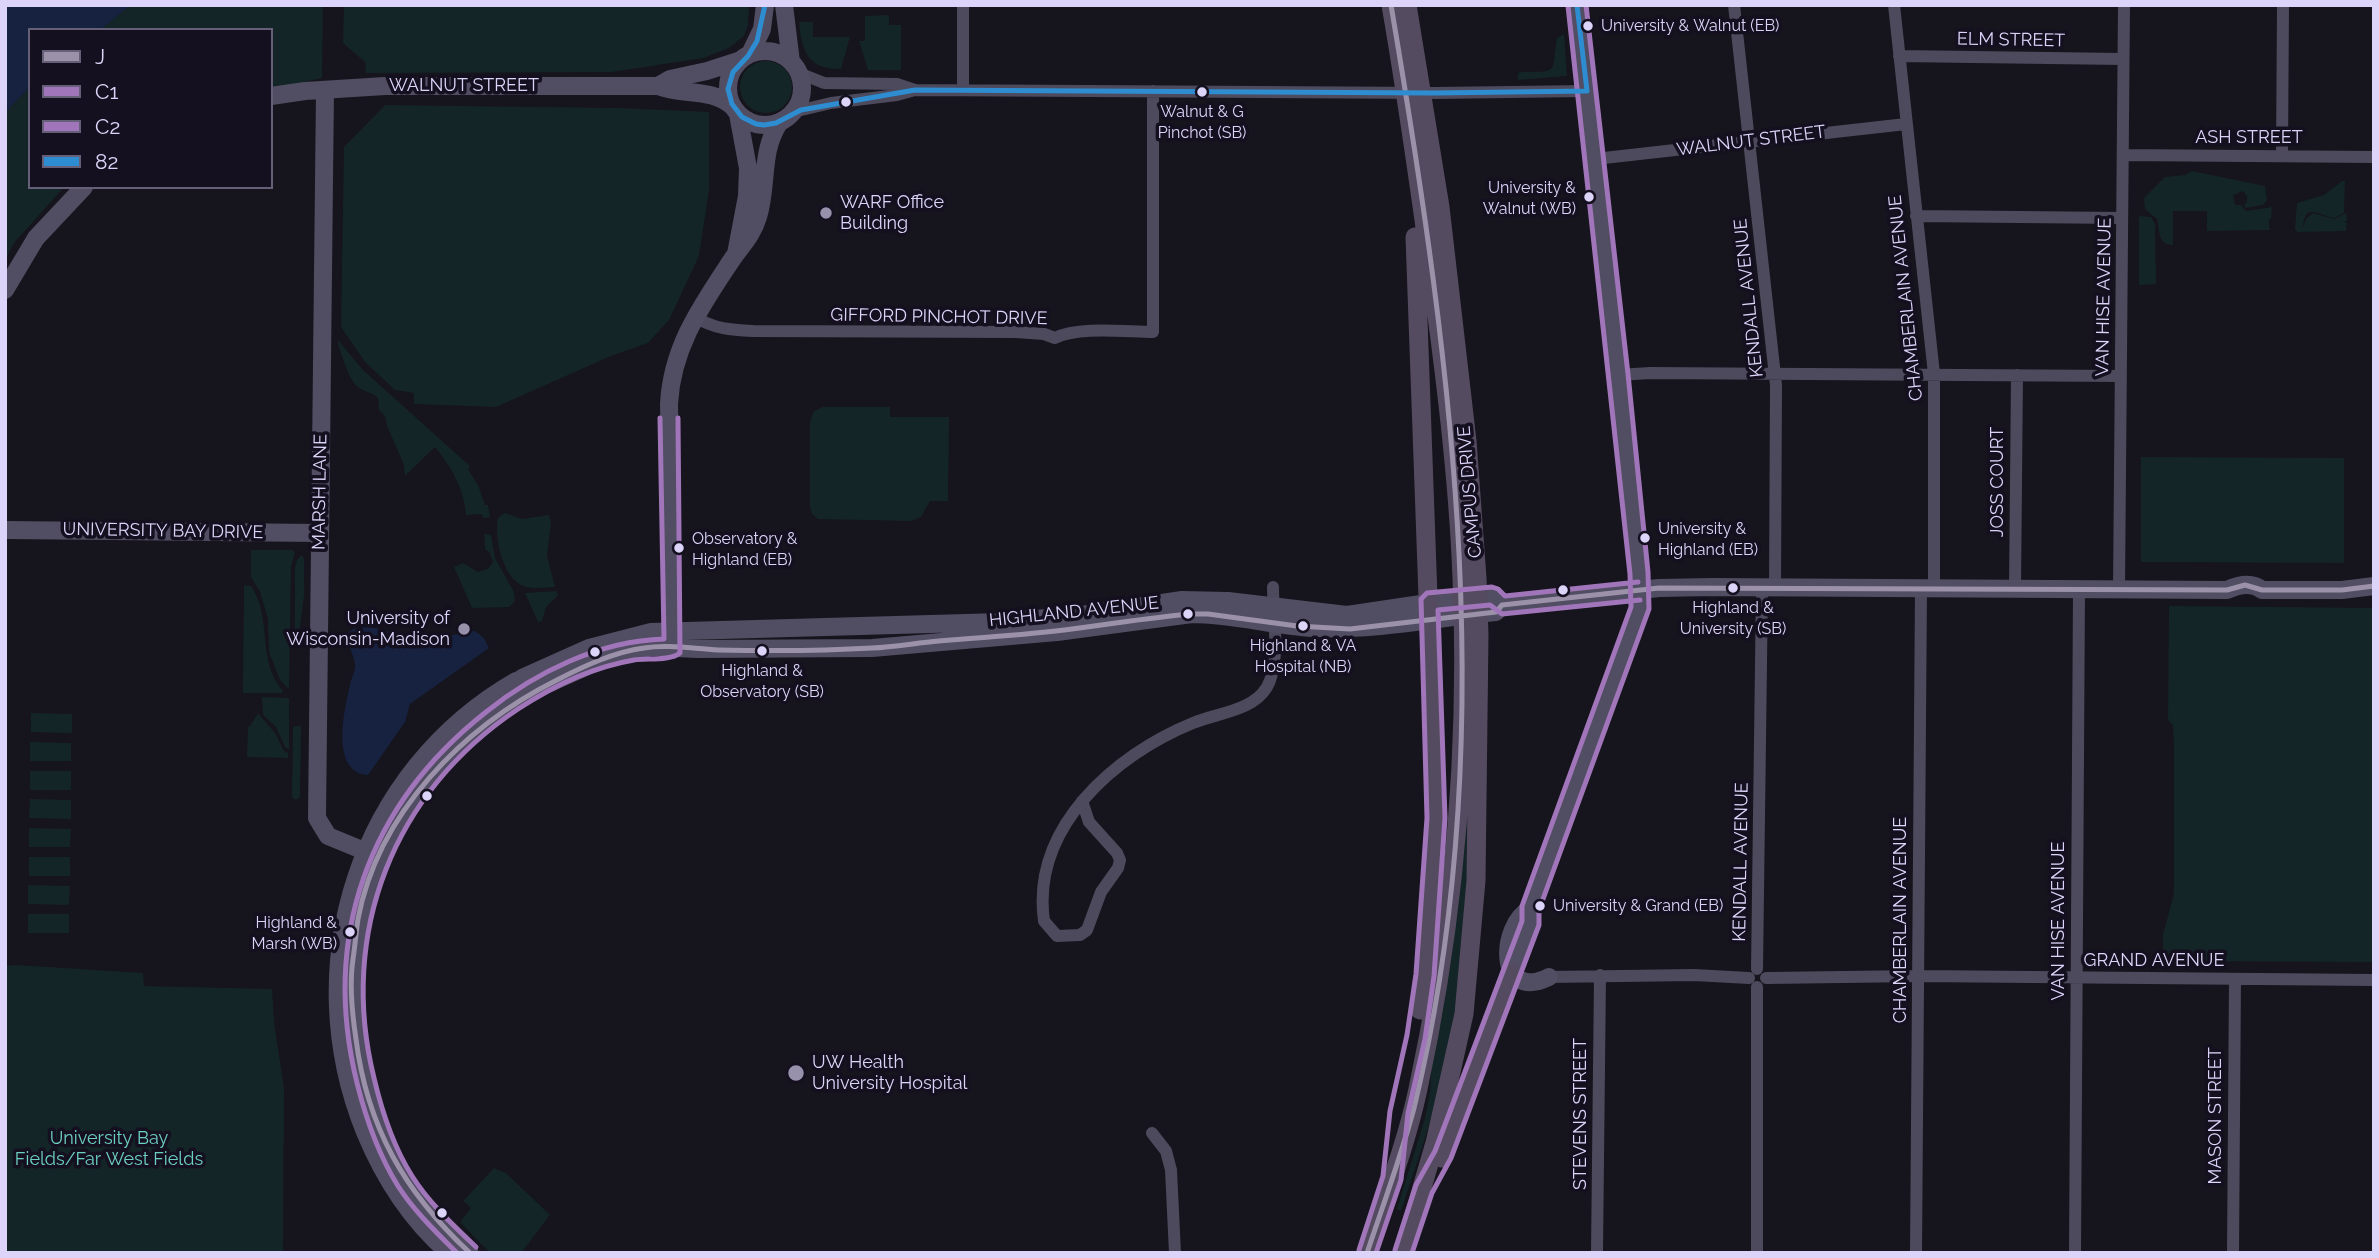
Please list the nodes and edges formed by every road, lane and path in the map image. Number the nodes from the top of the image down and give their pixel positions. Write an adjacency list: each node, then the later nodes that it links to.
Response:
1 (765, 5): 12 (street)
2 (785, 5): 14 (street)
3 (963, 5): 19 (street)
4 (1391, 5): 15 (main road, CAMPUS DRIVE)
5 (1407, 5): 15 (main road, CAMPUS DRIVE)
6 (1577, 5): 20 (street)
7 (1734, 5): 29 (street, KENDALL AVENUE)
8 (1894, 5): 11 (street, CHAMBERLAIN AVENUE)
9 (2124, 5): 13 (street, VAN HISE AVENUE)
10 (2283, 5): 31 (street)
11 (1899, 56): 13 (street, ELM STREET); 27 (street, CHAMBERLAIN AVENUE)
12 (745, 57): 14 (street); 16 (street, WALNUT STREET); 24 (street)
13 (2123, 58): 30 (street, VAN HISE AVENUE)
14 (795, 67): 18 (street); 25 (street)
15 (1412, 78): 23 (main road, CAMPUS DRIVE)
16 (658, 86): 17 (street, WALNUT STREET); 24 (street, WALNUT STREET)
17 (325, 90): 22 (street, WALNUT STREET); 46 (street, MARSH LANE)
18 (915, 90): 19 (street); 25 (street)
19 (963, 90): 21 (street)
20 (1587, 90): 21 (street); 33 (street)
21 (1153, 91): 39 (street, GIFFORD PINCHOT DRIVE)
22 (273, 96)
23 (1417, 108): 28 (main road, CAMPUS DRIVE); 47 (main road, CAMPUS DRIVE)
24 (736, 111): 26 (street); 37 (street)
25 (793, 112): 26 (street)
26 (779, 123): 37 (street)
27 (1906, 124): 29 (street, WALNUT STREET); 35 (street, CHAMBERLAIN AVENUE)
28 (1414, 141): 47 (main road, CAMPUS DRIVE); 58 (main road)
29 (1749, 142): 33 (street, WALNUT STREET); 40 (street, KENDALL AVENUE)
30 (2123, 155): 31 (street, ASH STREET); 36 (street, VAN HISE AVENUE)
31 (2282, 156): 32 (street, ASH STREET)
32 (2374, 157)
33 (1595, 159): 43 (street)
34 (82, 189): 38 (street)
35 (1916, 216): 36 (street); 41 (street, CHAMBERLAIN AVENUE)
36 (2122, 218): 44 (street, VAN HISE AVENUE)
37 (736, 254): 39 (street)
38 (5, 290)
39 (695, 317): 61 (street)
40 (1775, 374): 41 (street); 43 (street); 50 (street, KENDALL AVENUE)
41 (1934, 374): 42 (street); 51 (street, CHAMBERLAIN AVENUE)
42 (2017, 374): 44 (street); 52 (street, JOSS COURT)
43 (1619, 375): 56 (street)
44 (2120, 376): 53 (street, VAN HISE AVENUE)
45 (5, 530): 46 (street, UNIVERSITY BAY DRIVE)
46 (320, 533): 63 (street, MARSH LANE)
47 (1470, 579): 60 (main road, CAMPUS DRIVE)
48 (2374, 586): 55 (street, HIGHLAND AVENUE)
49 (1273, 587): 59 (street)
50 (1769, 587): 51 (street, HIGHLAND AVENUE); 56 (street, HIGHLAND AVENUE); 71 (street, KENDALL AVENUE)
51 (1928, 588): 52 (street, HIGHLAND AVENUE); 68 (street, CHAMBERLAIN AVENUE)
52 (2014, 589): 54 (street, HIGHLAND AVENUE)
53 (2119, 589): 54 (street, HIGHLAND AVENUE); 55 (street, HIGHLAND AVENUE)
54 (2079, 590): 70 (street, VAN HISE AVENUE)
55 (2342, 590): 57 (street, HIGHLAND AVENUE)
56 (1639, 591): 58 (street, HIGHLAND AVENUE); 64 (street)
57 (2374, 596)
58 (1429, 611): 59 (street, HIGHLAND AVENUE); 75 (main road)
59 (1274, 615): 61 (street, HIGHLAND AVENUE); 62 (street)
60 (1471, 635): 75 (main road, CAMPUS DRIVE); 76 (main road, CAMPUS DRIVE)
61 (673, 640): 63 (street, HIGHLAND AVENUE)
62 (1082, 801): 62 (street)
63 (372, 854): 77 (street, HIGHLAND AVENUE); 78 (street, HIGHLAND AVENUE)
64 (1530, 909): 65 (street); 66 (street)
65 (1523, 944): 66 (street); 69 (street)
66 (1512, 973): 69 (street); 76 (main road)
67 (1600, 975): 69 (street, GRAND AVENUE); 71 (street, GRAND AVENUE); 82 (street, STEVENS STREET)
68 (1918, 976): 70 (street, GRAND AVENUE); 71 (street, GRAND AVENUE); 84 (street, CHAMBERLAIN AVENUE)
69 (1549, 977)
70 (2077, 977): 72 (street, GRAND AVENUE); 85 (street, VAN HISE AVENUE)
71 (1757, 978): 83 (street, KENDALL AVENUE)
72 (2235, 979): 73 (street, GRAND AVENUE); 86 (street, MASON STREET)
73 (2374, 981)
74 (1152, 1133): 79 (street)
75 (1392, 1178): 80 (main road, CAMPUS DRIVE)
76 (1424, 1189): 81 (main road)
77 (449, 1253)
78 (470, 1253)
79 (1175, 1253)
80 (1367, 1253)
81 (1403, 1253)
82 (1598, 1253)
83 (1757, 1253)
84 (1916, 1253)
85 (2075, 1253)
86 (2233, 1253)

